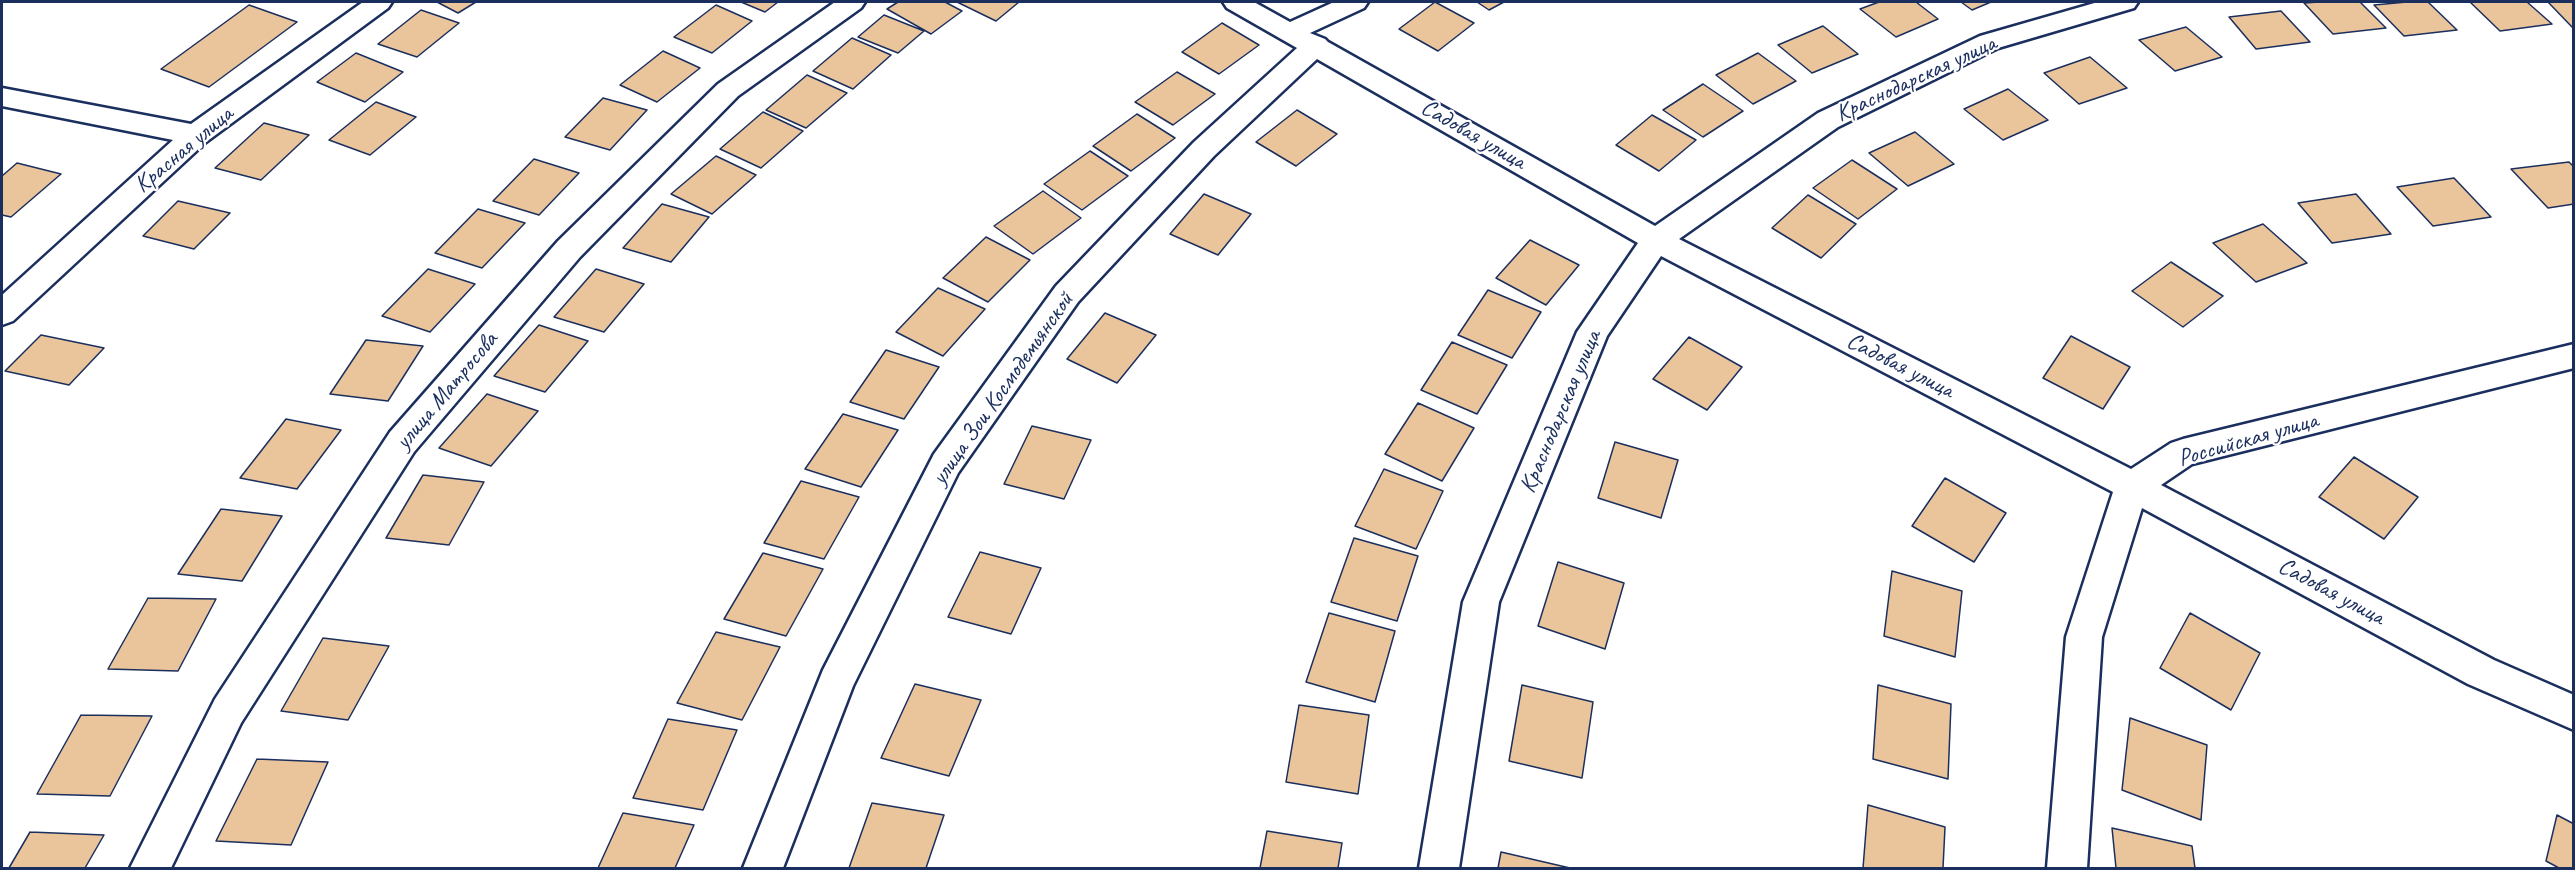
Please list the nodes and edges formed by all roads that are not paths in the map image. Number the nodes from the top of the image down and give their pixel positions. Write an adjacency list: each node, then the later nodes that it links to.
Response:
1 (379, 2): 8 (street, Красная улица)
2 (852, 2): 14 (street, улица Матросова)
3 (1236, 2): 6 (street, Садовая улица)
4 (1355, 2): 6 (street, улица Зои Космодемьянской)
5 (2126, 2): 9 (street, Краснодарская улица)
6 (1304, 38): 9 (street, Садовая улица); 15 (street, улица Зои Космодемьянской)
7 (2, 97): 8 (street)
8 (196, 135): 10 (street, Красная улица)
9 (1656, 240): 12 (street, Садовая улица); 16 (street, Краснодарская улица)
10 (2, 313)
11 (2574, 356): 12 (street, Российская улица)
12 (2132, 486): 13 (street, Садовая улица); 17 (street)
13 (2574, 712)
14 (150, 868)
15 (763, 868)
16 (1439, 868)
17 (2067, 868)

